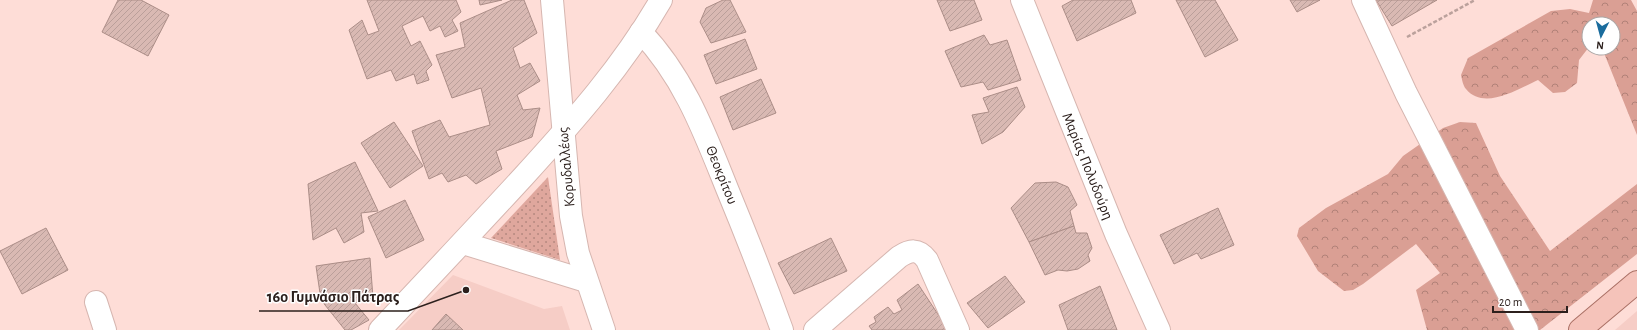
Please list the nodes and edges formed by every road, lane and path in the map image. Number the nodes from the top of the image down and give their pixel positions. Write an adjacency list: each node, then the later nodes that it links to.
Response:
1 (552, 0): 8 (street, Κορυδαλλέως)
2 (661, 0): 6 (street)
3 (1022, 0): 19 (street, Μαρίας Πολυδούρη)
4 (1363, 0): 7 (street)
5 (1475, 0): 7 (path)
6 (642, 32): 8 (street); 16 (street, Θεοκρίτου)
7 (1386, 49): 20 (street)
8 (563, 133): 9 (street); 10 (street, Κορυδαλλέως)
9 (463, 243): 10 (street); 14 (street)
10 (586, 281): 15 (street, Κορυδαλλέως)
11 (1637, 282): 21 (main road)
12 (96, 302): 13 (street)
13 (105, 330)
14 (380, 330)
15 (604, 330)
16 (782, 330)
17 (815, 330): 18 (street)
18 (958, 330)
19 (1159, 330)
20 (1526, 330)
21 (1580, 330)

